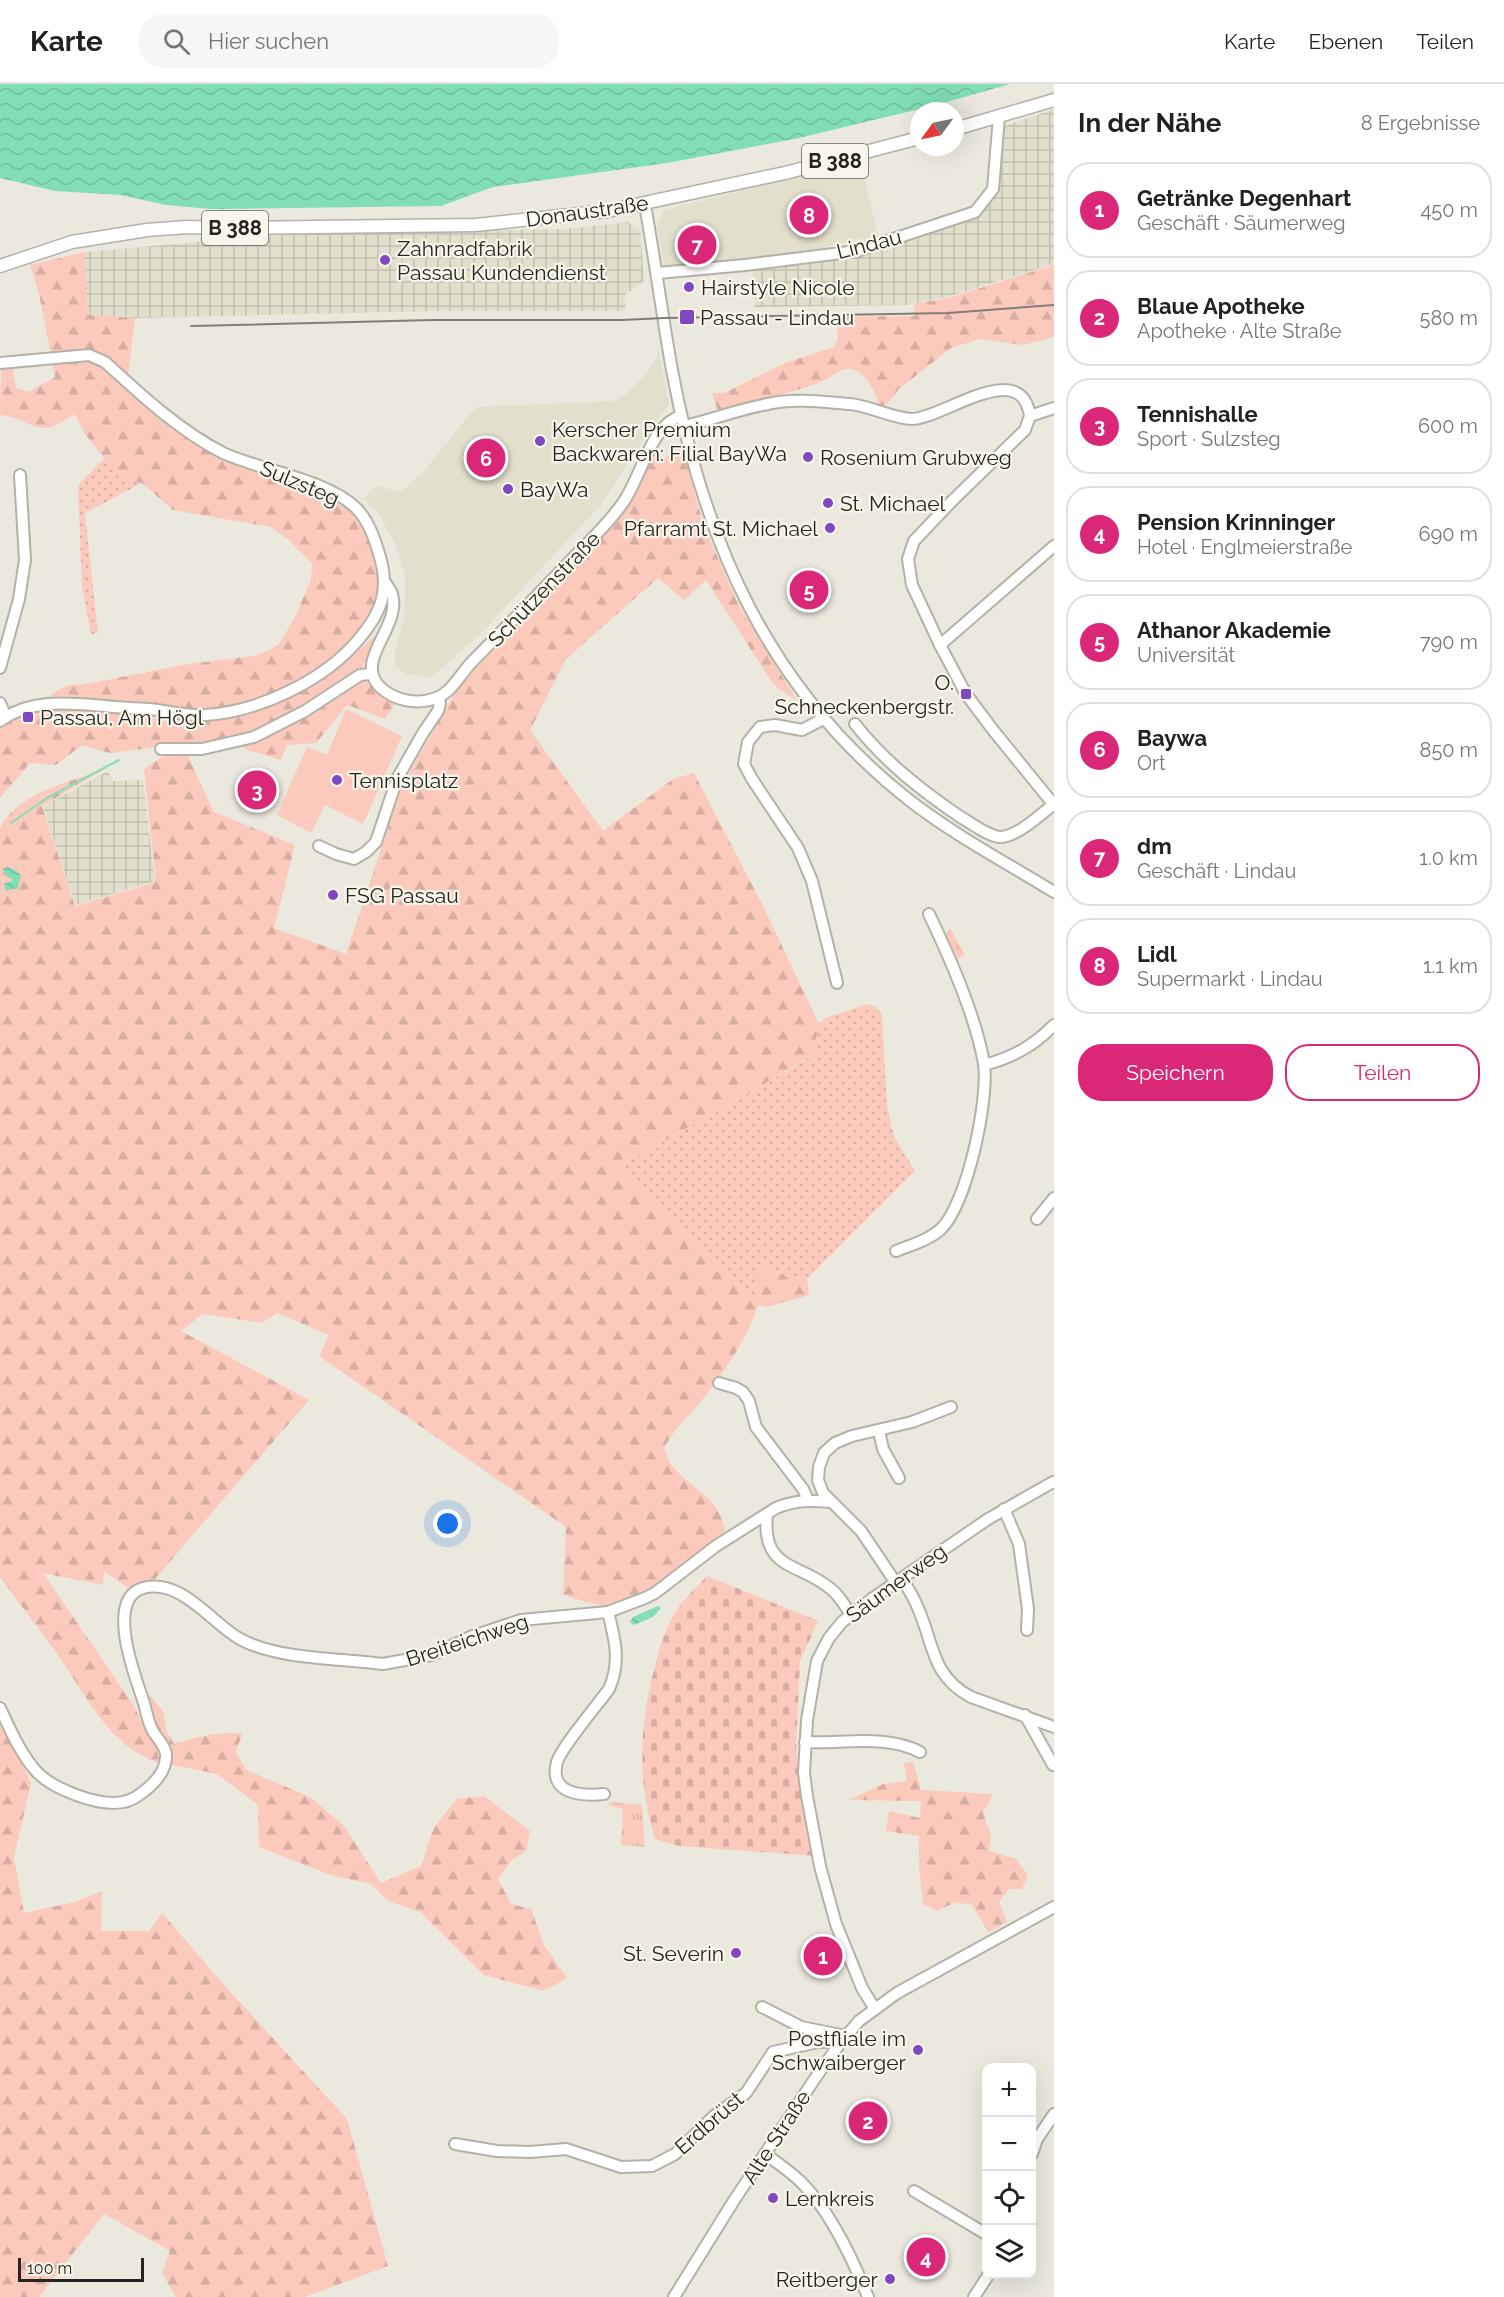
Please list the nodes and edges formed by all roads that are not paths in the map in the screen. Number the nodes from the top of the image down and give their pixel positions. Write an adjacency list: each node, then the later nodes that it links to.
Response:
1 (1054, 100): 2 (main road)
2 (999, 117): 3 (main road); 7 (street, Lindau)
3 (964, 127)
4 (910, 140): 5 (main road, Donaustraße / B 388)
5 (645, 205): 6 (main road, Donaustraße / B 388); 7 (street)
6 (0, 266)
7 (658, 273): 11 (street)
8 (0, 363): 14 (street, Sulzsteg)
9 (1054, 408): 10 (street)
10 (1030, 416): 11 (street); 15 (street)
11 (682, 421): 18 (street, Schützenstraße); 21 (street)
12 (20, 475): 16 (street)
13 (1054, 546): 15 (street)
14 (385, 582): 17 (street); 20 (street, Sulzsteg)
15 (940, 645): 24 (street)
16 (0, 668)
17 (371, 674): 18 (street); 23 (street)
18 (437, 698): 25 (street, Schützenstraße)
19 (0, 703): 20 (street)
20 (3, 719)
21 (823, 719): 26 (street); 28 (street)
22 (855, 724): 24 (street)
23 (161, 749)
24 (1054, 804)
25 (319, 846)
26 (1054, 892)
27 (929, 914): 30 (street)
28 (837, 983)
29 (1054, 1025): 30 (street)
30 (984, 1065): 33 (street)
31 (1054, 1198): 32 (street)
32 (1037, 1219)
33 (896, 1251)
34 (719, 1383): 39 (street)
35 (951, 1407): 36 (street)
36 (879, 1431): 37 (street); 40 (street)
37 (899, 1478)
38 (1053, 1482): 41 (street, Säumerweg)
39 (808, 1500): 40 (street); 42 (street, Breiteichweg)
40 (831, 1502): 43 (street)
41 (1004, 1509): 43 (street, Säumerweg); 46 (street)
42 (767, 1514): 44 (street, Breiteichweg); 45 (street)
43 (899, 1581): 45 (street, Säumerweg); 48 (street)
44 (608, 1612): 47 (street, Breiteichweg); 53 (street)
45 (852, 1615): 50 (street, Säumerweg)
46 (1027, 1630)
47 (0, 1708)
48 (1025, 1715): 49 (street); 52 (street)
49 (1054, 1727)
50 (806, 1742): 51 (street); 56 (street, Säumerweg)
51 (920, 1752)
52 (1053, 1765)
53 (604, 1794)
54 (1054, 1907): 56 (street, Alte Straße)
55 (762, 2007): 57 (street)
56 (875, 2009): 57 (street, Alte Straße)
57 (843, 2039): 60 (street, Erdbrüst); 61 (street, Alte Straße)
58 (1054, 2114): 59 (street)
59 (1036, 2142)
60 (455, 2144)
61 (765, 2154): 65 (street, Alte Straße); 66 (street)
62 (914, 2191): 63 (street)
63 (982, 2231)
64 (986, 2279): 67 (street)
65 (674, 2297)
66 (868, 2297)
67 (974, 2297)

